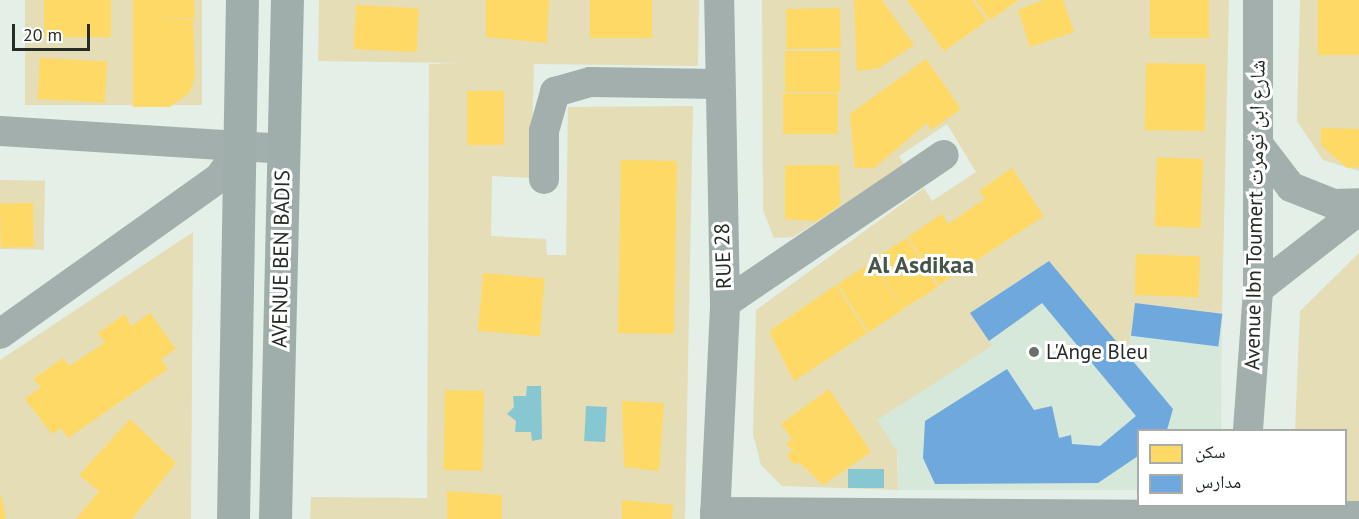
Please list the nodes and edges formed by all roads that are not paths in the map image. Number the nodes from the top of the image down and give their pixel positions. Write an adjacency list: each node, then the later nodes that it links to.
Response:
1 (242, 0): 8 (main road, AVENUE BEN BADIS)
2 (287, 0): 9 (main road, AVENUE BEN BADIS)
3 (719, 0): 5 (street, RUE 28)
4 (1258, 0): 7 (street, Avenue Ibn Toumert شارع ابن تومرت)
5 (718, 84): 11 (street); 15 (street, RUE 28)
6 (0, 131): 8 (street)
7 (1258, 144): 12 (street); 14 (street, Avenue Ibn Toumert شارع ابن تومرت)
8 (240, 148): 9 (street); 16 (street); 21 (main road, AVENUE BEN BADIS)
9 (283, 149): 22 (main road, AVENUE BEN BADIS)
10 (944, 155): 15 (street)
11 (544, 179)
12 (1359, 203)
13 (1359, 210): 14 (street)
14 (1258, 289): 17 (street, Avenue Ibn Toumert شارع ابن تومرت)
15 (725, 303): 19 (street, RUE 28)
16 (0, 334)
17 (1248, 429)
18 (1242, 514): 19 (street); 20 (street)
19 (715, 516)
20 (1359, 516)
21 (233, 519)
22 (275, 519)

